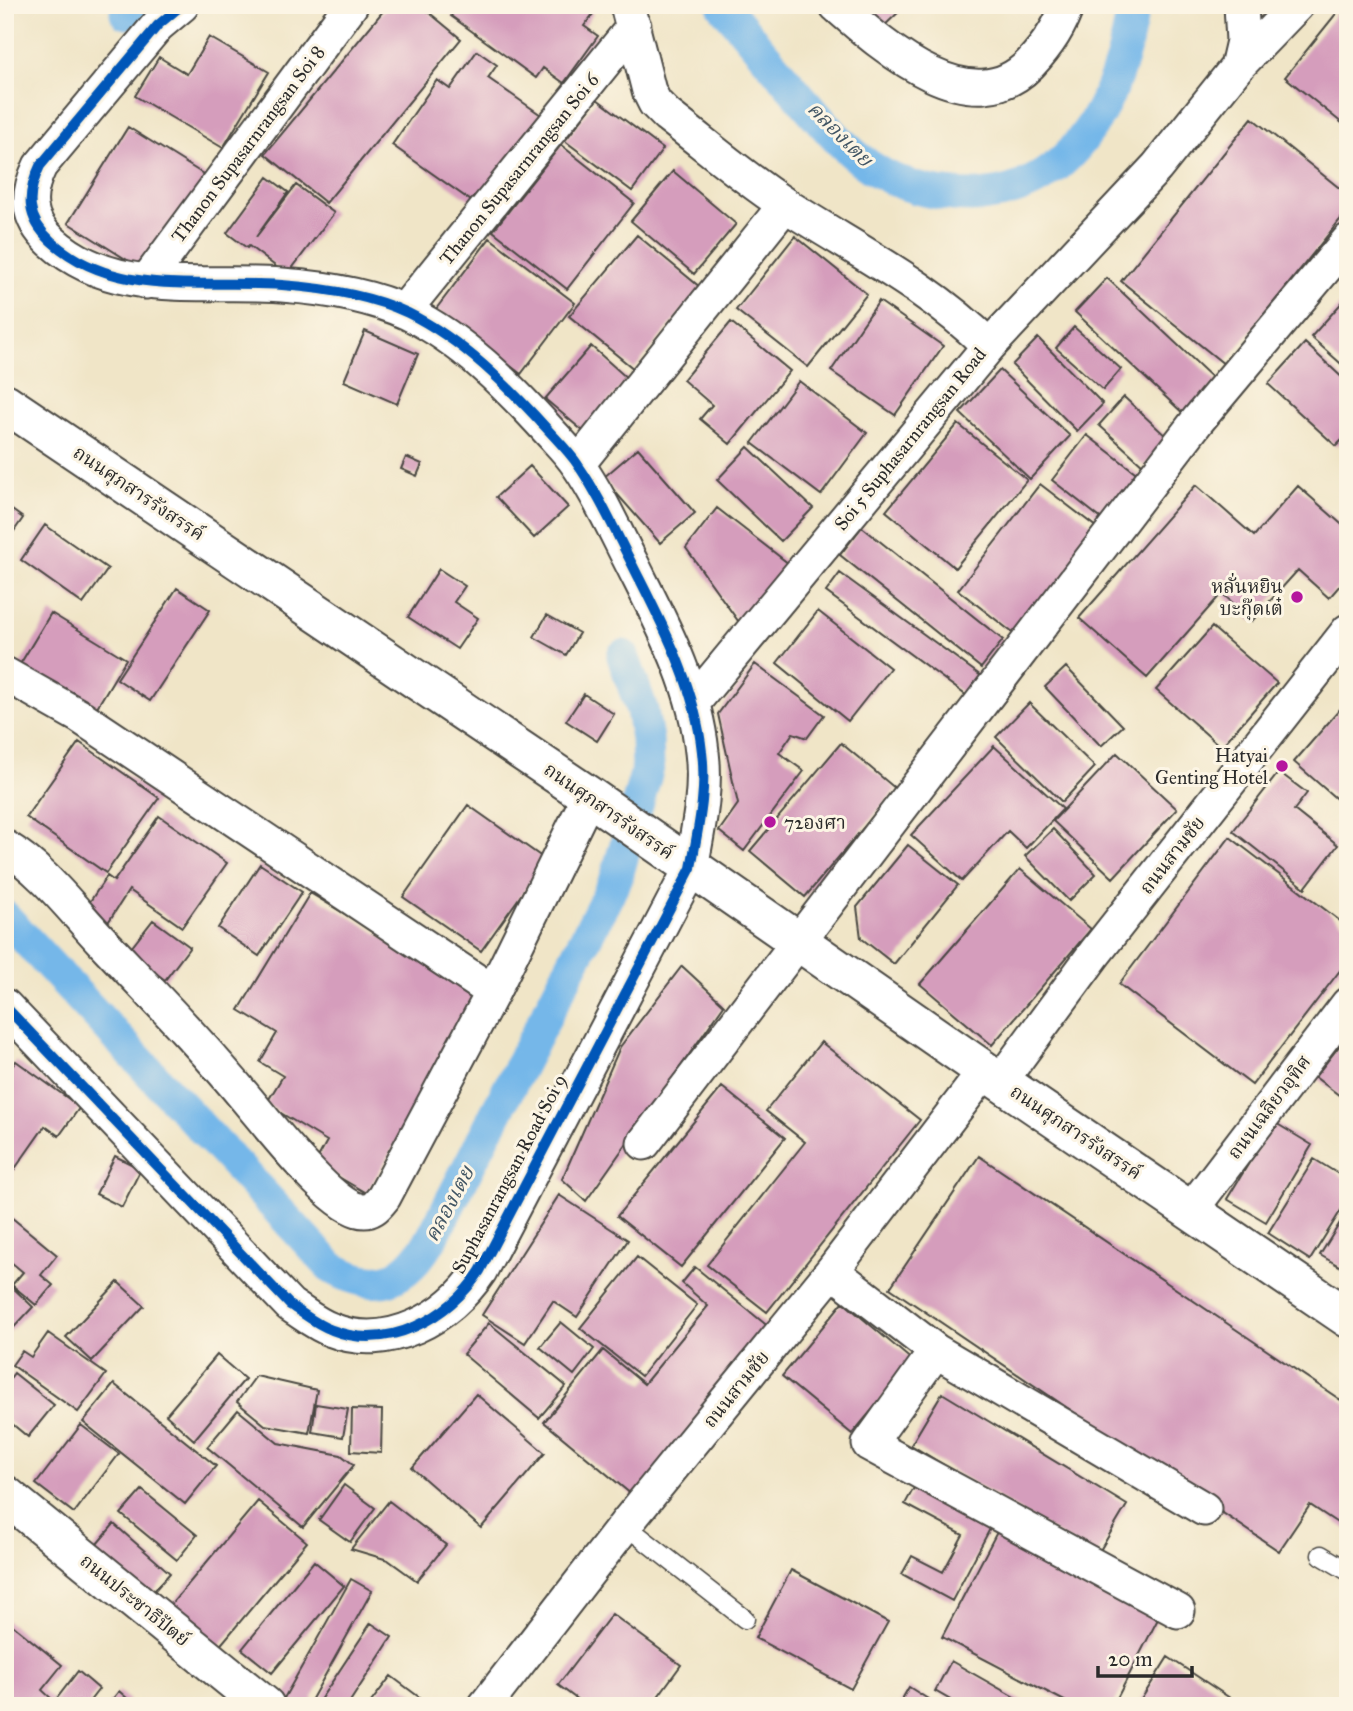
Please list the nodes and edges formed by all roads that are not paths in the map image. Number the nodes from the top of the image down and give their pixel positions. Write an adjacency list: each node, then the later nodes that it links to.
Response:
1 (183, 5): 11 (street)
2 (351, 5): 11 (street, Thanon Supasarnrangsan Soi 8)
3 (836, 5): 4 (street)
4 (1067, 5)
5 (1241, 5): 8 (street)
6 (1297, 5): 8 (street)
7 (630, 16): 9 (street, Soi 5 Suphasarnrangsan Road); 12 (street, Thanon Supasarnrangsan Soi 6)
8 (1237, 67): 13 (street)
9 (785, 205): 13 (street, Soi 5 Suphasarnrangsan Road); 15 (street)
10 (1348, 241): 22 (street)
11 (146, 282): 12 (street)
12 (404, 311): 15 (street)
13 (989, 346): 18 (street, Soi 5 Suphasarnrangsan Road)
14 (5, 403): 19 (street, ถนนศุภสารรังสรรค์)
15 (578, 464): 18 (street)
16 (1348, 631): 26 (street, ถนนสามชัย)
17 (5, 674): 23 (street)
18 (693, 703): 21 (street)
19 (589, 796): 21 (street, ถนนศุภสารรังสรรค์); 23 (street)
20 (5, 847): 23 (street)
21 (691, 868): 22 (street, ถนนศุภสารรังสรรค์); 25 (street, Suphasanrangsan Road Soi 9)
22 (800, 943): 26 (street, ถนนศุภสารรังสรรค์); 27 (street)
23 (492, 992)
24 (1348, 1004): 28 (street, ถนนเฉลียวอุทิศ)
25 (5, 1006)
26 (993, 1077): 28 (street, ถนนศุภสารรังสรรค์); 29 (street, ถนนสามชัย)
27 (644, 1143)
28 (1191, 1210): 30 (street, ถนนศุภสารรังสรรค์)
29 (832, 1272): 31 (street); 34 (street, ถนนสามชัย)
30 (1348, 1318)
31 (936, 1351): 33 (street); 37 (street)
32 (5, 1495): 39 (street, ถนนประชาธิปัตย์)
33 (1204, 1509)
34 (625, 1525): 38 (lane); 40 (street, ถนนสามชัย)
35 (1321, 1555): 36 (lane)
36 (1348, 1571)
37 (1178, 1611)
38 (744, 1619)
39 (265, 1706)
40 (485, 1706)

